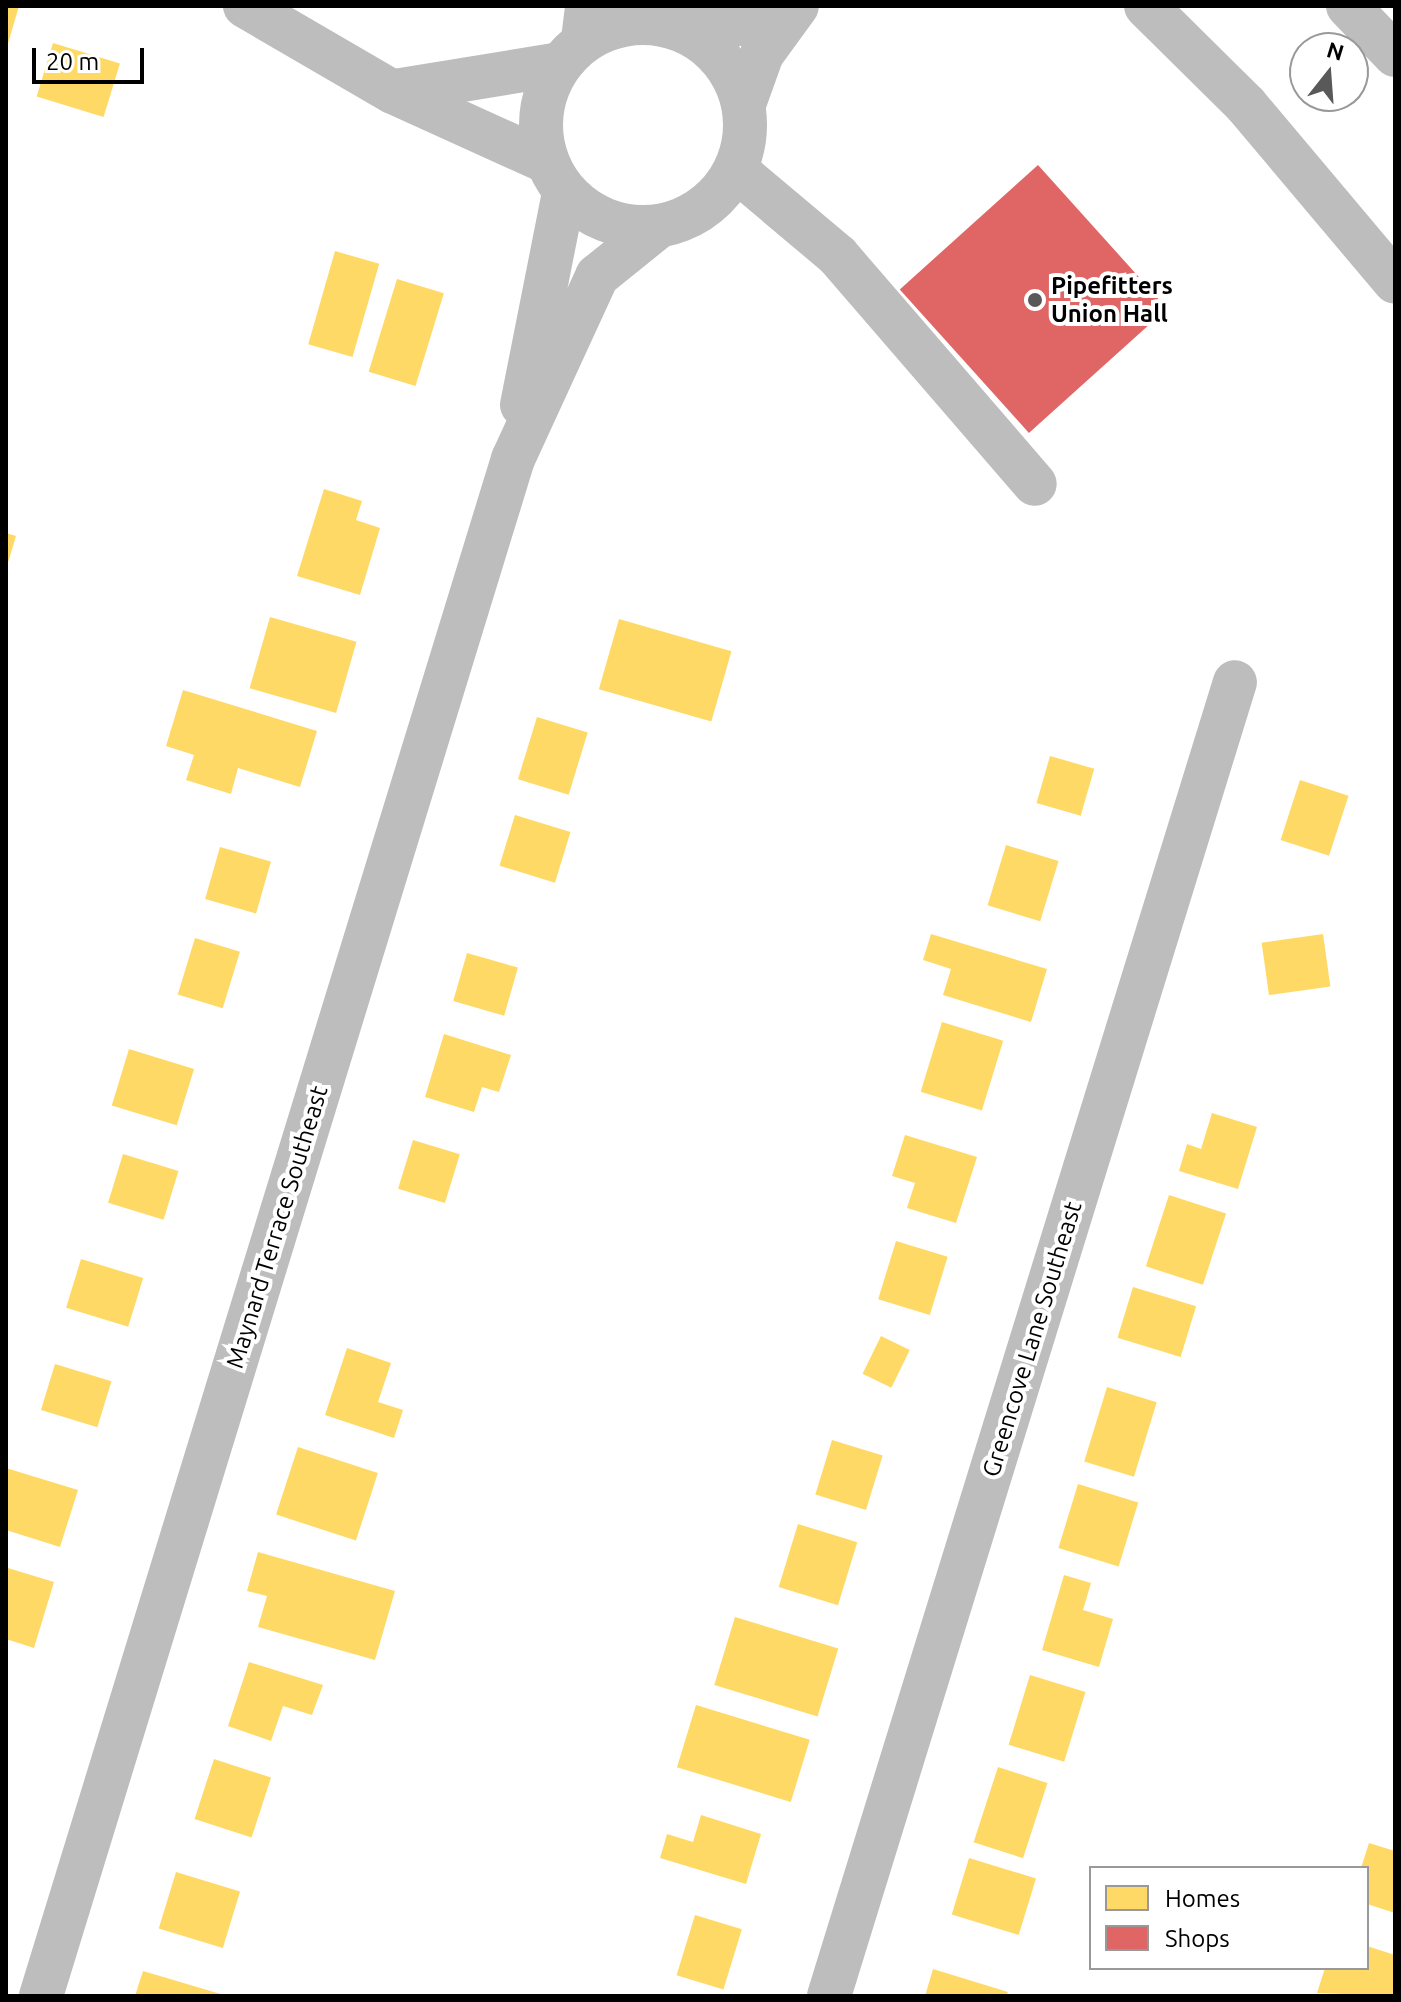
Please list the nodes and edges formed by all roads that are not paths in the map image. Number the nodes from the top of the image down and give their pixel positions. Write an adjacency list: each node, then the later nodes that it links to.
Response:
1 (245, 6): 9 (main road)
2 (787, 6): 6 (main road)
3 (797, 6): 10 (main road)
4 (1146, 6): 14 (main road)
5 (1348, 6): 8 (main road)
6 (682, 29): 7 (main road); 10 (main road)
7 (576, 37): 9 (main road); 12 (main road)
8 (1395, 55)
9 (393, 92): 12 (main road)
10 (744, 104): 11 (main road)
11 (736, 170): 13 (main road); 16 (main road)
12 (555, 177): 13 (main road); 15 (main road, Maynard Terrace Southeast)
13 (658, 227): 15 (main road, Maynard Terrace Southeast)
14 (1395, 282)
15 (513, 459): 18 (main road, Maynard Terrace Southeast)
16 (1035, 484)
17 (1235, 682): 19 (main road, Greencove Lane Southeast)
18 (41, 1996)
19 (829, 1996)

